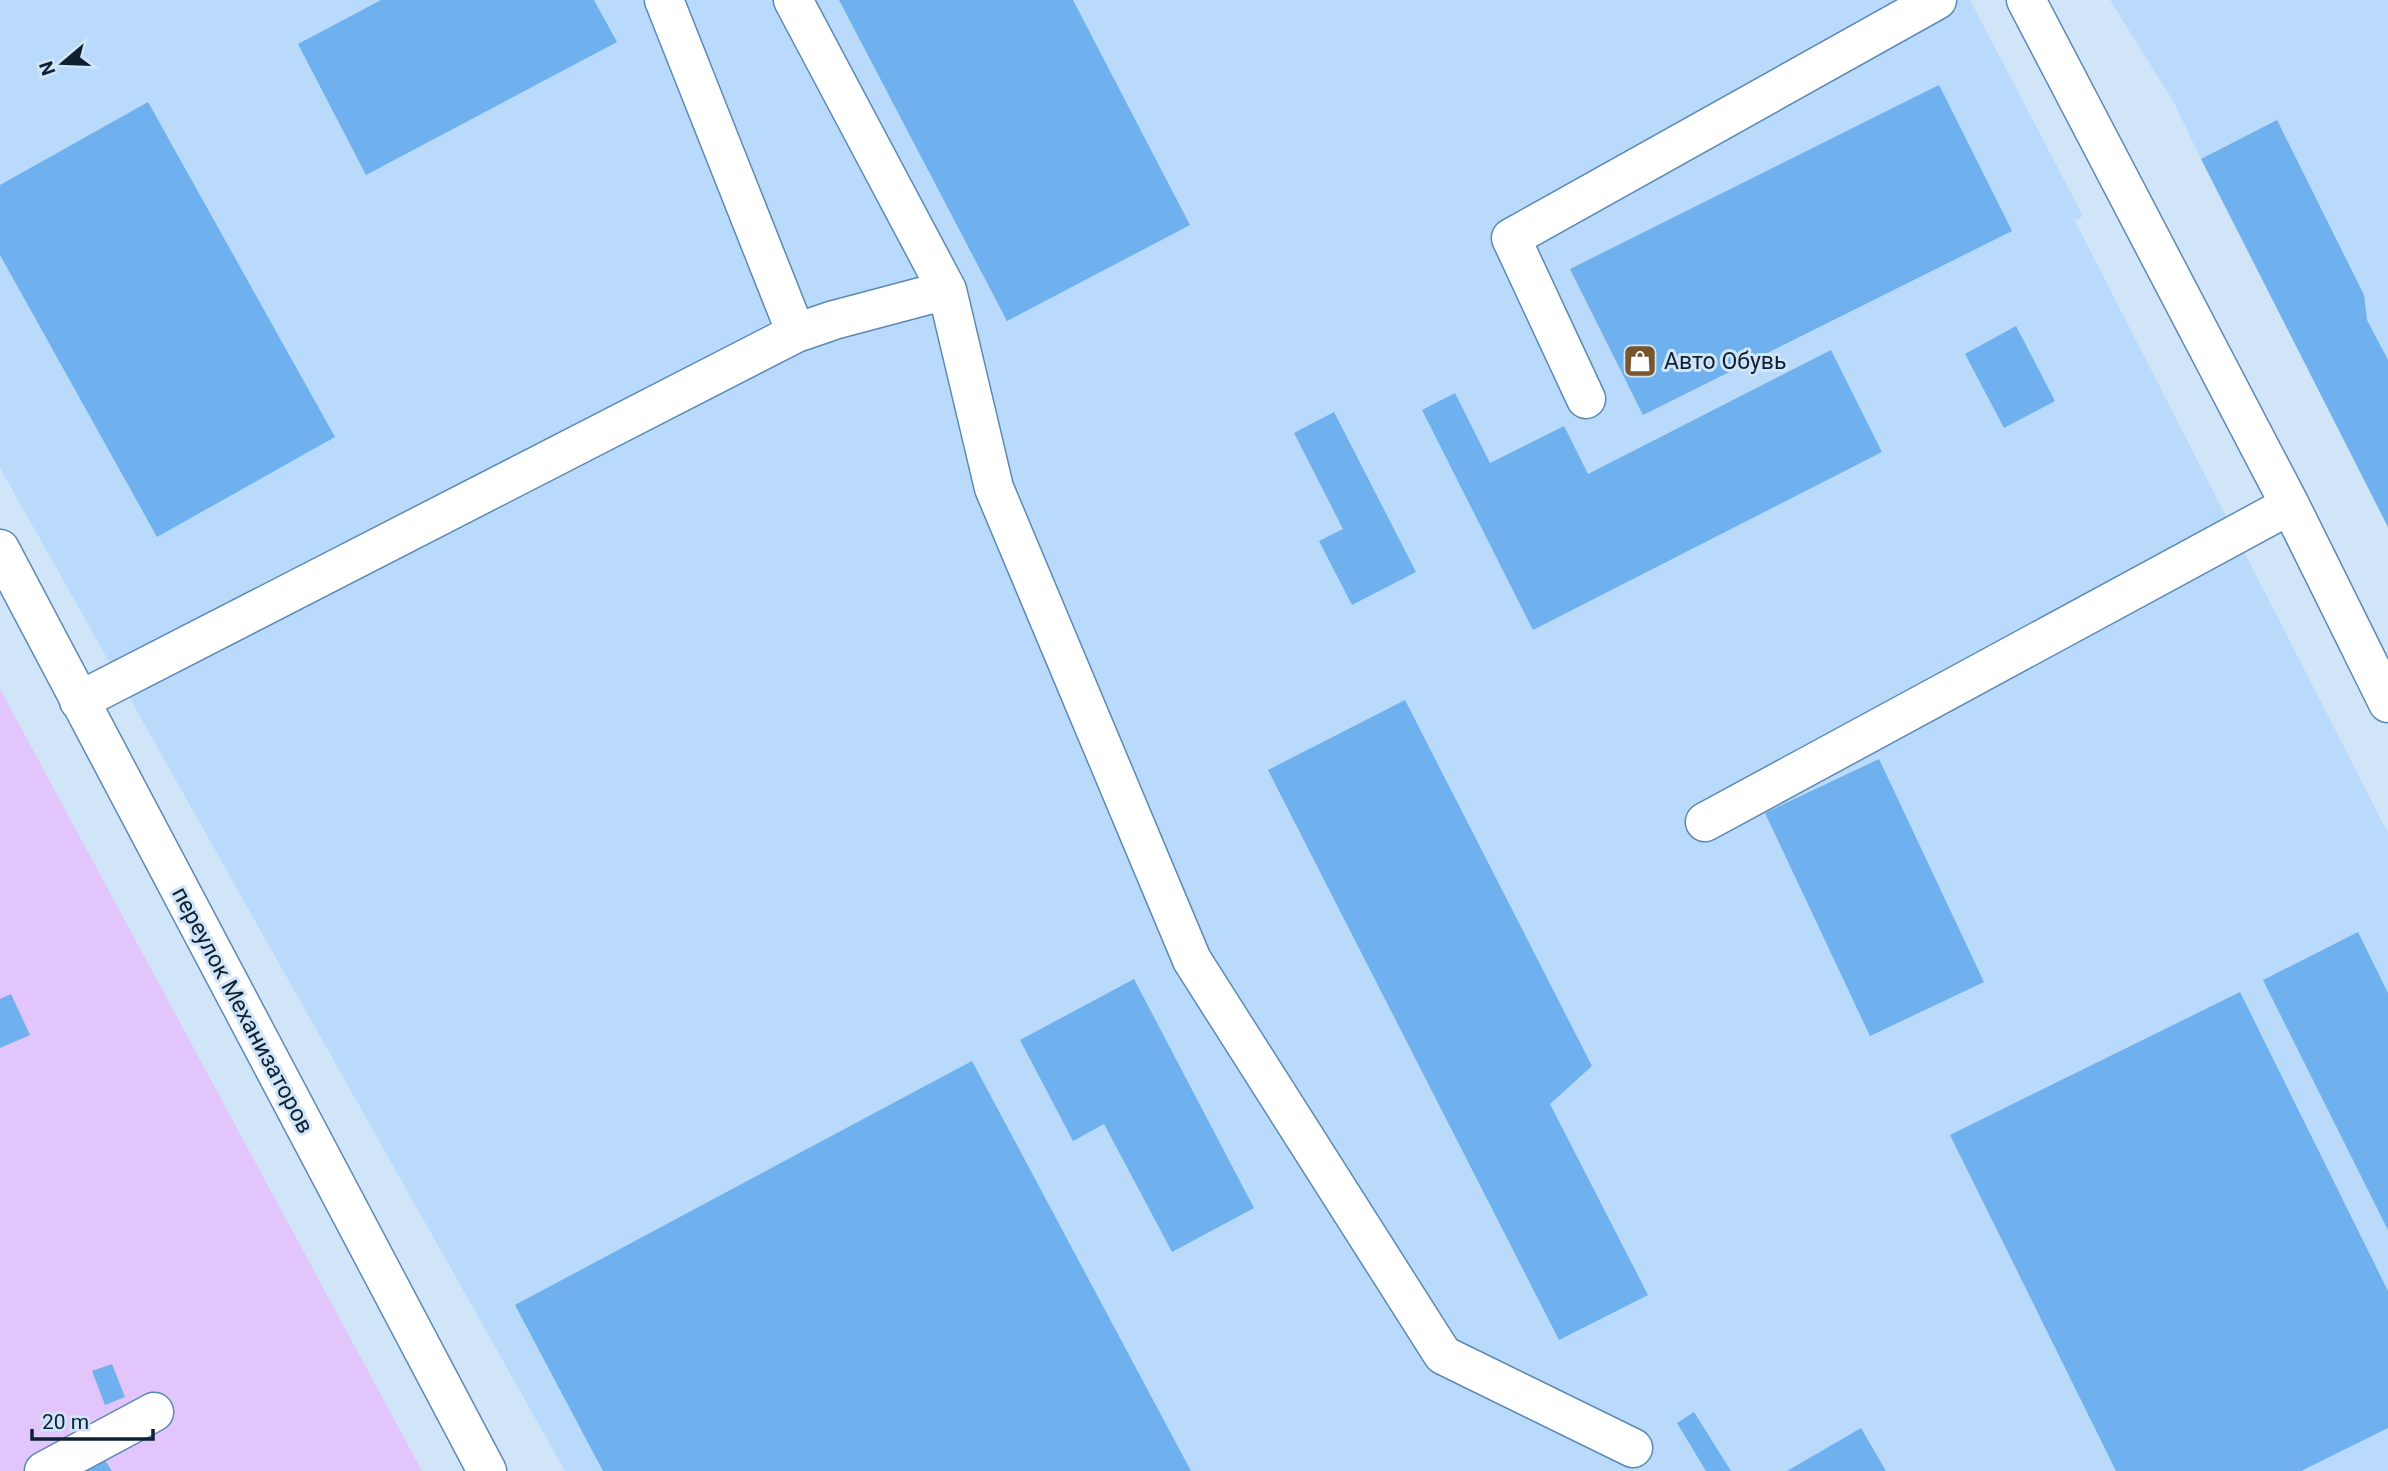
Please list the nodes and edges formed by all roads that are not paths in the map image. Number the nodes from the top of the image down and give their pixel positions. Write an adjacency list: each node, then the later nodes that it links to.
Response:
1 (664, 0): 6 (street)
2 (793, 0): 5 (street)
3 (1937, 0): 7 (street)
4 (2026, 0): 8 (street)
5 (947, 290): 6 (street); 14 (street)
6 (796, 333): 10 (street)
7 (1586, 399)
8 (2290, 505): 11 (street); 12 (street)
9 (0, 549): 10 (street, переулок Механизаторов)
10 (79, 701): 16 (street, переулок Механизаторов)
11 (2388, 703)
12 (1705, 822)
13 (154, 1412): 15 (street)
14 (1633, 1448)
15 (44, 1471)
16 (486, 1471)

